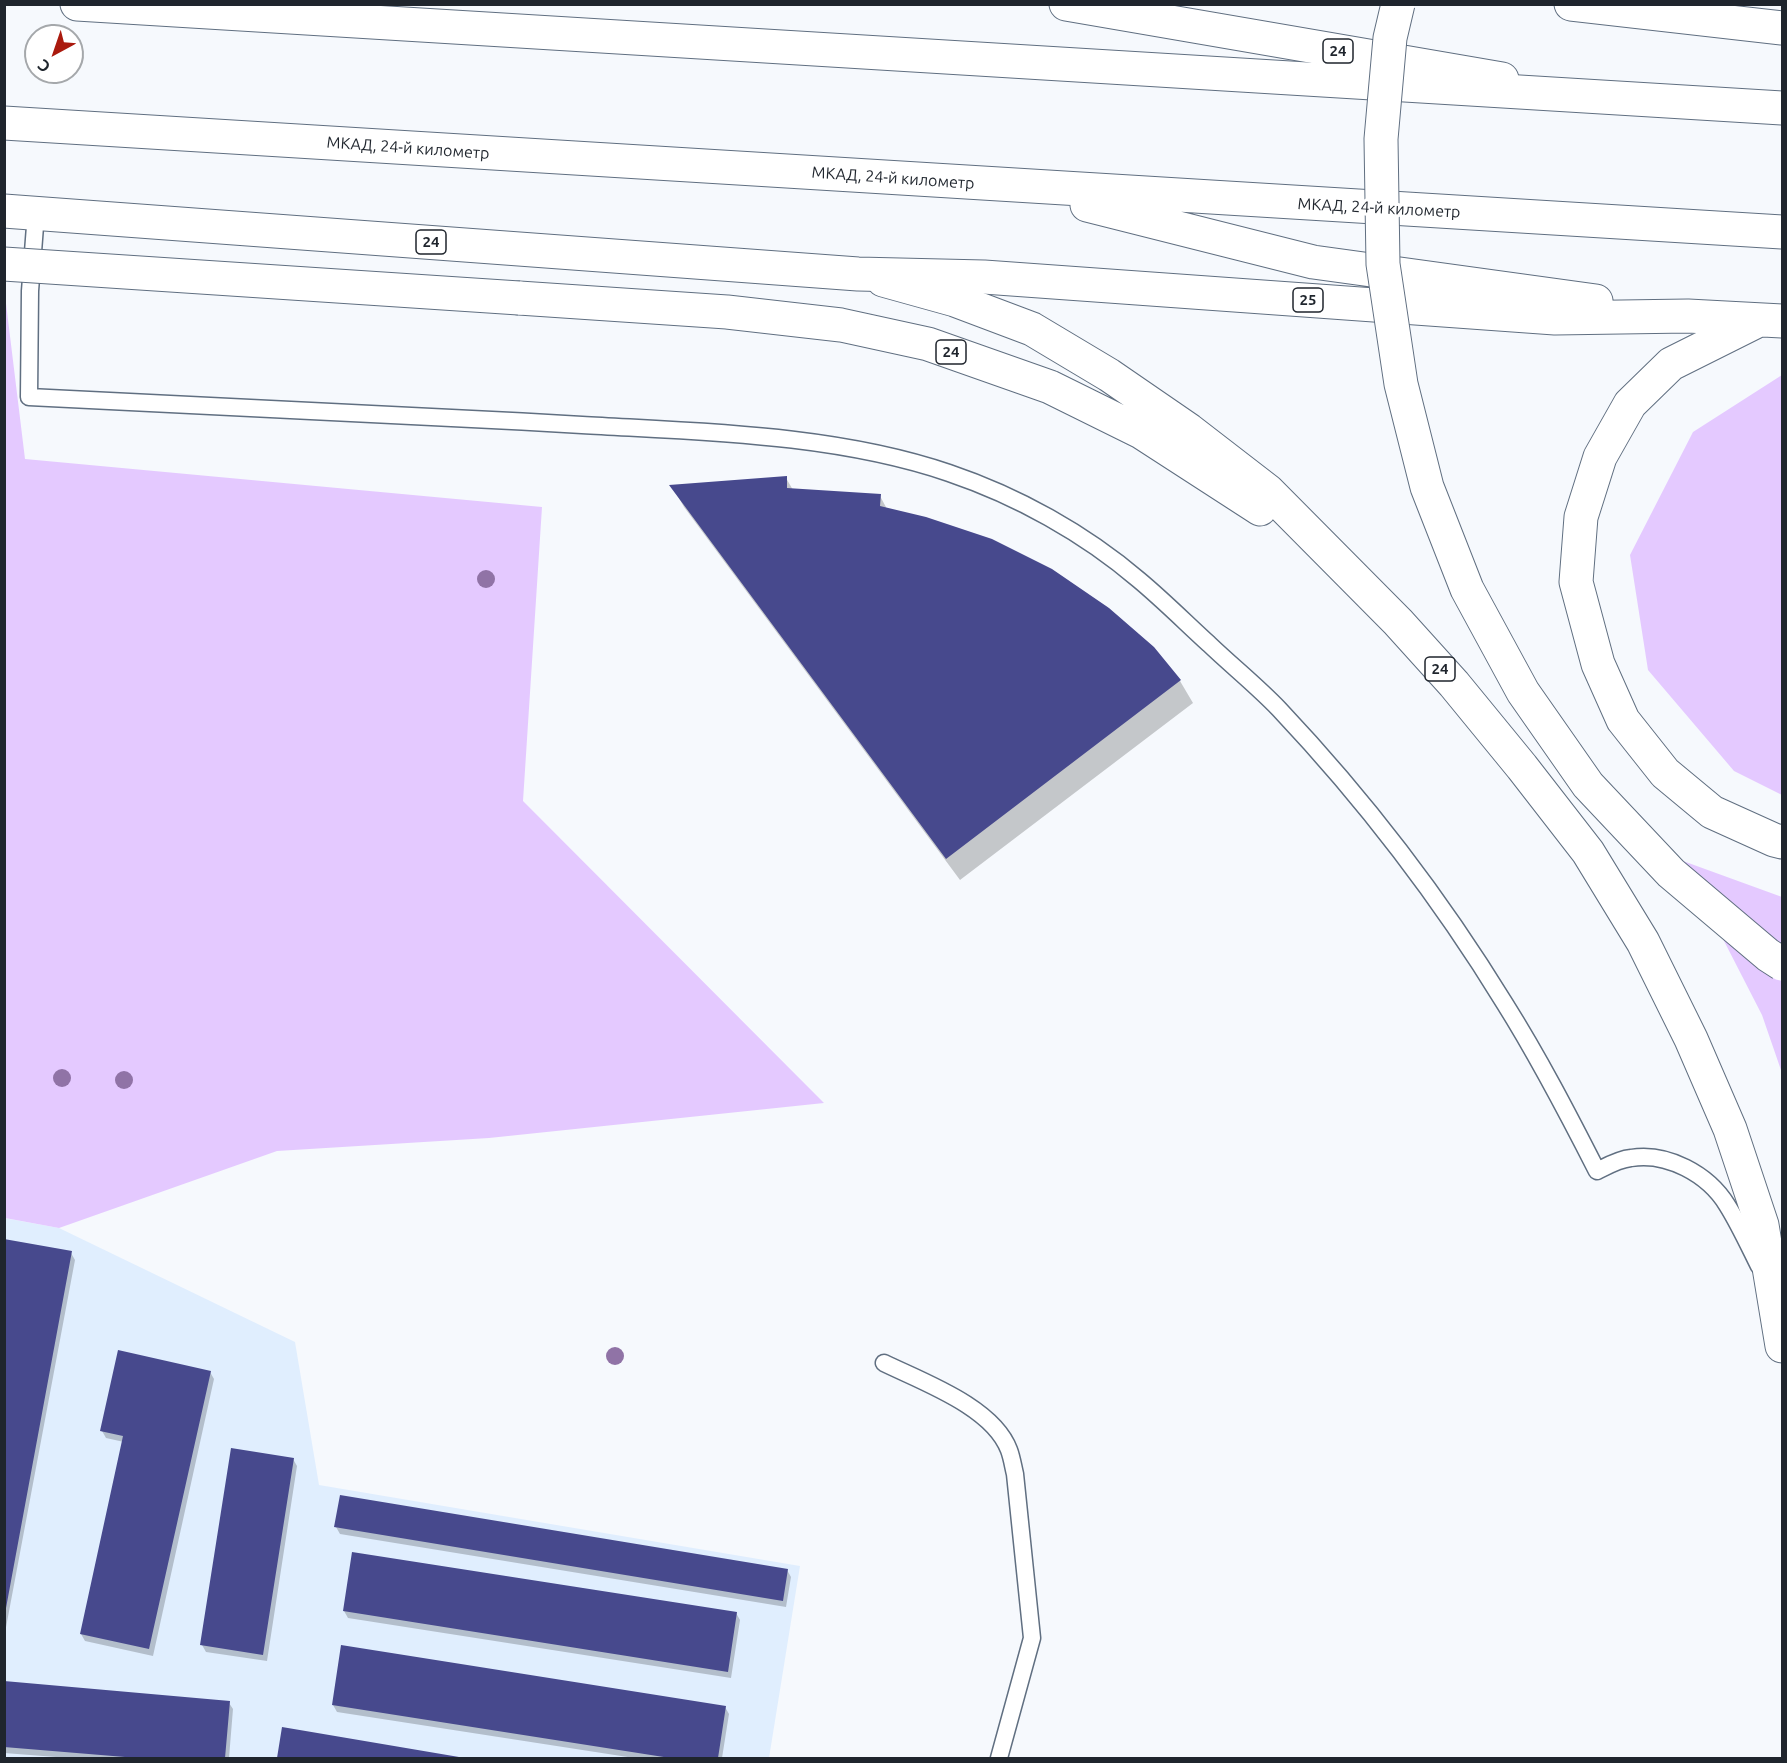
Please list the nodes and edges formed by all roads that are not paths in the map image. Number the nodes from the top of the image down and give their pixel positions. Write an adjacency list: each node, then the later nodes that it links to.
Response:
1 (77, 4): 6 (main road)
2 (1066, 4): 6 (main road, 24)
3 (1398, 4): 18 (main road, bridge)
4 (1571, 4): 5 (main road)
5 (1782, 28)
6 (1610, 98): 7 (main road)
7 (1782, 108)
8 (4, 123): 9 (main road, МКАД, 24-й километр)
9 (1010, 186): 11 (main road, МКАД, 24-й километр); 14 (main road)
10 (20, 212): 13 (main road, 24); 19 (lane)
11 (1782, 232)
12 (4, 264): 16 (main road, 24, bridge)
13 (858, 274): 14 (main road, 25); 16 (main road, 24)
14 (1688, 316): 15 (main road, 25)
15 (1770, 320): 17 (main road)
16 (1335, 557): 19 (main road, 24)
17 (1782, 842)
18 (1782, 964)
19 (1773, 1292): 20 (main road, 24)
20 (1782, 1346)
21 (884, 1363): 22 (lane)
22 (999, 1758)

